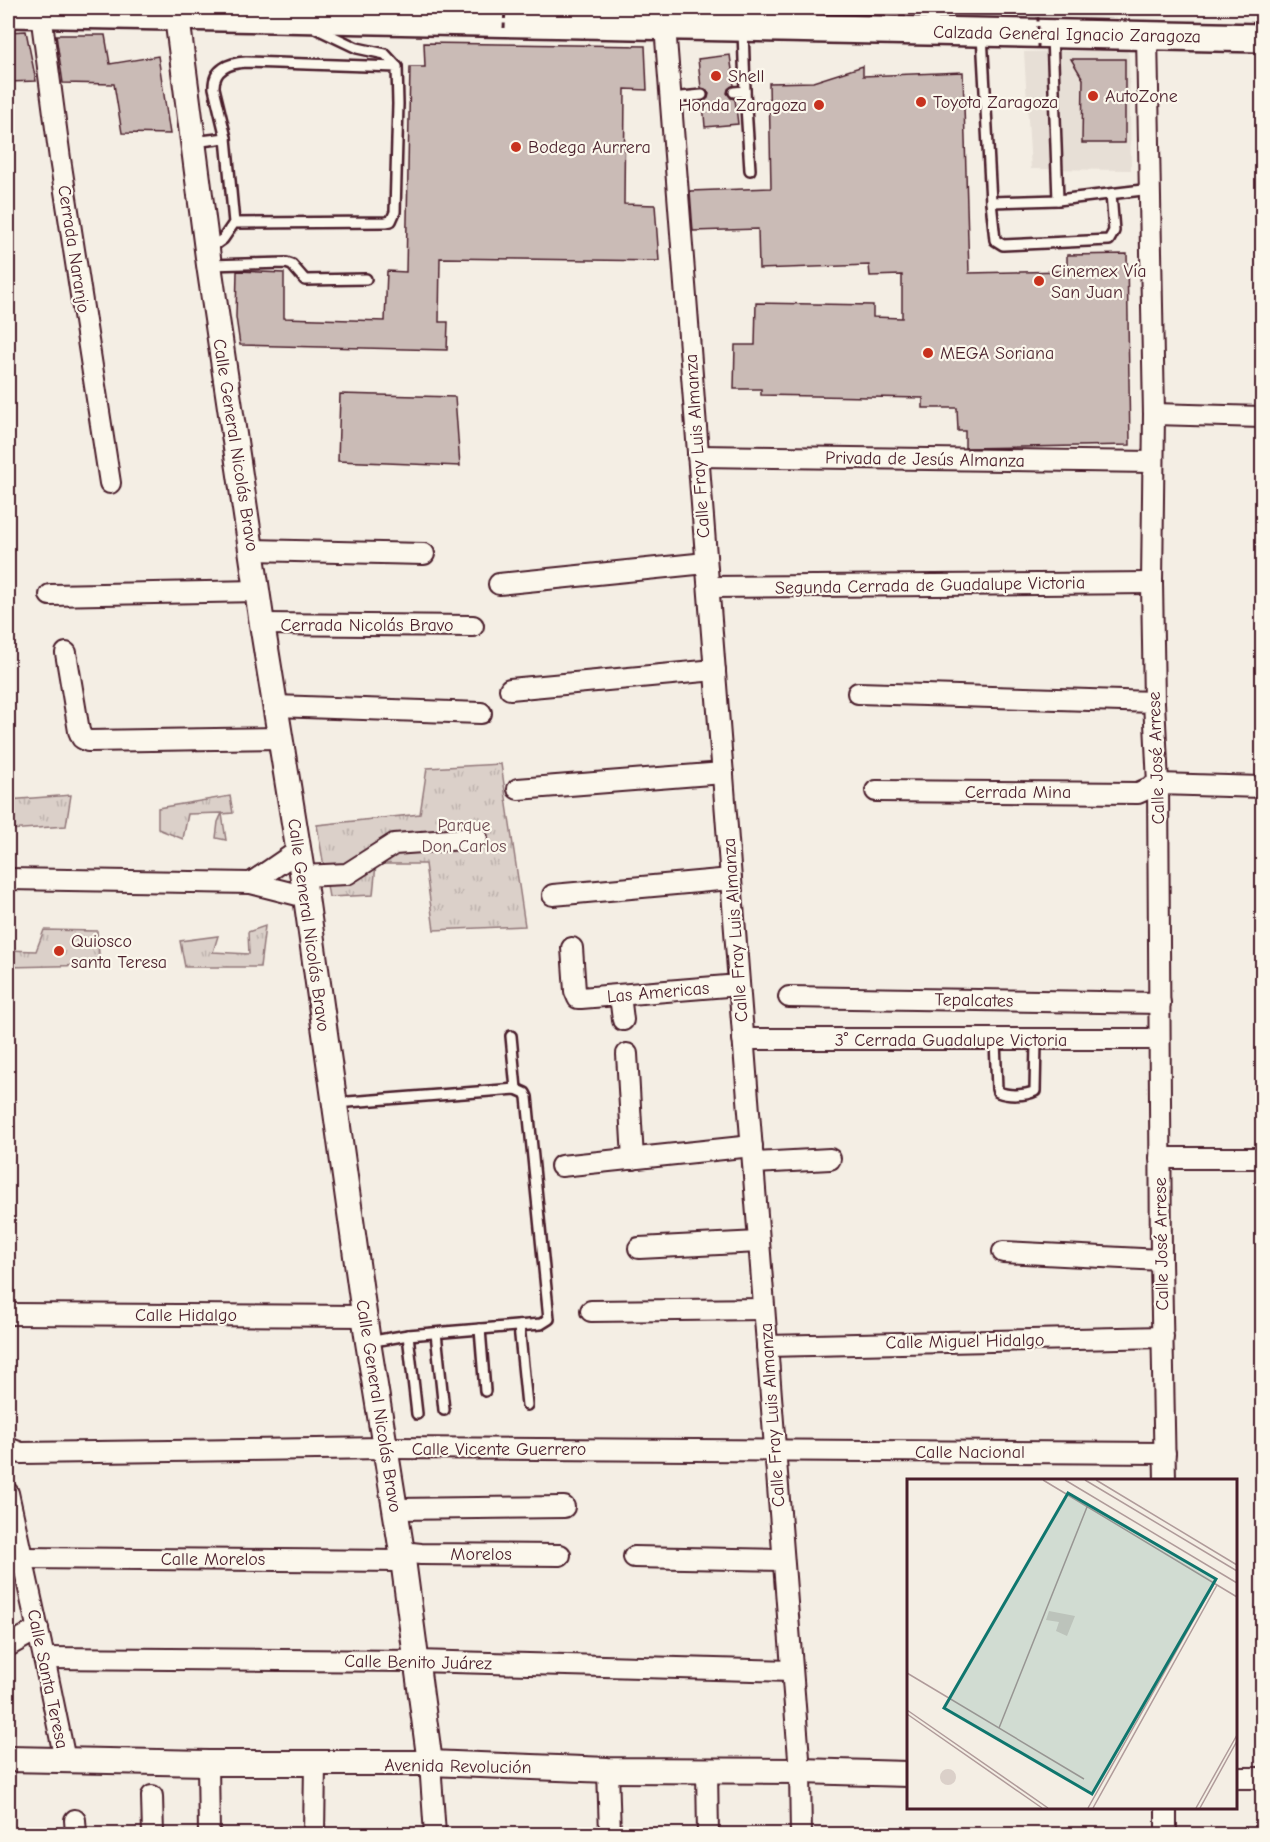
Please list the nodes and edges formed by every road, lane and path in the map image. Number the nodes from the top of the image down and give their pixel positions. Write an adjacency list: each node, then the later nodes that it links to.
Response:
1 (505, 8): 9 (path, bridge)
2 (1038, 8): 13 (path, bridge)
3 (8, 13): 4 (main road, Calzada General Ignacio Zaragoza)
4 (41, 14): 5 (main road, Calzada General Ignacio Zaragoza); 33 (street, Cerrada Naranjo)
5 (177, 17): 6 (main road, Calzada General Ignacio Zaragoza); 20 (street, Calle General Nicolás Bravo)
6 (298, 19): 7 (main road, Calzada General Ignacio Zaragoza); 14 (lane)
7 (665, 26): 8 (main road, Calzada General Ignacio Zaragoza); 18 (street, Calle Fray Luis Almanza)
8 (743, 26): 10 (main road, Calzada General Ignacio Zaragoza); 15 (lane)
9 (504, 28)
10 (982, 32): 13 (main road, Calzada General Ignacio Zaragoza); 25 (lane)
11 (1147, 35): 12 (main road, Calzada General Ignacio Zaragoza); 13 (main road, Calzada General Ignacio Zaragoza); 22 (street, Calle José Arrese)
12 (1263, 38)
13 (1045, 40): 24 (lane)
14 (397, 67): 19 (lane); 26 (lane)
15 (745, 91): 16 (lane); 21 (lane)
16 (734, 92)
17 (702, 95): 18 (lane)
18 (671, 98): 31 (street, Calle Fray Luis Almanza)
19 (226, 138): 20 (lane); 26 (lane)
20 (193, 142): 27 (street, Calle General Nicolás Bravo)
21 (750, 170)
22 (1150, 189): 23 (lane); 29 (street, Calle José Arrese)
23 (1111, 194): 24 (lane); 25 (lane)
24 (1058, 200): 25 (lane)
25 (991, 202)
26 (234, 223): 27 (lane)
27 (208, 258): 28 (lane); 34 (street, Calle General Nicolás Bravo)
28 (366, 279)
29 (1154, 414): 30 (street); 32 (street, Calle José Arrese)
30 (1263, 417)
31 (698, 456): 32 (street, Privada de Jesús Almanza); 36 (street, Calle Fray Luis Almanza)
32 (1152, 462): 37 (street, Calle José Arrese)
33 (110, 483)
34 (252, 550): 35 (street); 40 (street, Calle General Nicolás Bravo)
35 (424, 554)
36 (706, 563): 38 (street); 39 (street, Calle Fray Luis Almanza)
37 (1152, 583): 39 (street, Segunda Cerrada de Guadalupe Victoria); 48 (street, Calle José Arrese)
38 (499, 584)
39 (708, 587): 45 (street, Calle Fray Luis Almanza)
40 (258, 591): 41 (street); 42 (street, Calle General Nicolás Bravo)
41 (50, 595)
42 (262, 624): 43 (street, Cerrada Nicolás Bravo); 49 (street, Calle General Nicolás Bravo)
43 (473, 626)
44 (66, 653): 51 (street)
45 (715, 670): 46 (street); 52 (street, Calle Fray Luis Almanza)
46 (510, 688)
47 (858, 693): 48 (street)
48 (1154, 702): 53 (street, Calle José Arrese)
49 (275, 706): 50 (street); 51 (street, Calle General Nicolás Bravo)
50 (481, 713)
51 (280, 738): 58 (street, Calle General Nicolás Bravo)
52 (723, 773): 55 (street); 60 (street, Calle Fray Luis Almanza)
53 (1158, 784): 54 (street, Cerrada Mina); 56 (street, Cerrada Mina); 68 (street, Calle José Arrese)
54 (1263, 787)
55 (518, 789)
56 (876, 791)
57 (477, 838): 62 (street)
58 (298, 851): 61 (street); 62 (street, Calle General Nicolás Bravo)
59 (8, 879): 61 (street)
60 (731, 879): 63 (street); 65 (street, Calle Fray Luis Almanza)
61 (250, 883): 62 (street)
62 (304, 887): 77 (street, Calle General Nicolás Bravo)
63 (553, 895)
64 (572, 948): 66 (street, Las Americas)
65 (739, 985): 66 (street, Las Americas); 71 (street, Calle Fray Luis Almanza)
66 (620, 994): 69 (street)
67 (789, 997): 68 (street, Tepalcates)
68 (1160, 1003): 72 (street, Calle José Arrese)
69 (623, 1020)
70 (511, 1036): 76 (lane)
71 (743, 1039): 73 (street, 3˚ Cerrada Guadalupe Victoria); 78 (street, Calle Fray Luis Almanza)
72 (1159, 1039): 74 (street, 3˚ Cerrada Guadalupe Victoria); 79 (street, Calle José Arrese)
73 (995, 1041): 74 (street, 3˚ Cerrada Guadalupe Victoria); 74 (lane)
74 (1036, 1041)
75 (627, 1054): 81 (street)
76 (516, 1089): 77 (lane); 92 (lane)
77 (335, 1103): 91 (street, Calle General Nicolás Bravo)
78 (752, 1154): 81 (street); 82 (street); 84 (street, Calle Fray Luis Almanza)
79 (1160, 1158): 80 (street); 87 (street, Calle José Arrese)
80 (1263, 1158)
81 (633, 1159): 83 (street)
82 (830, 1159)
83 (561, 1166)
84 (759, 1242): 85 (street); 88 (street, Calle Fray Luis Almanza)
85 (639, 1248)
86 (1003, 1252): 87 (street)
87 (1161, 1260): 96 (street, Calle José Arrese)
88 (764, 1309): 89 (street); 98 (street, Calle Fray Luis Almanza)
89 (591, 1311)
90 (8, 1314): 91 (street, Calle Hidalgo)
91 (365, 1316): 97 (street, Calle General Nicolás Bravo)
92 (519, 1326): 93 (lane); 100 (lane)
93 (480, 1329): 94 (lane); 99 (lane)
94 (436, 1333): 95 (lane); 101 (lane)
95 (408, 1335): 97 (lane); 102 (lane)
96 (1163, 1337): 98 (street, Calle Miguel Hidalgo); 106 (street, Calle José Arrese)
97 (368, 1342): 104 (street, Calle General Nicolás Bravo)
98 (767, 1346): 105 (street, Calle Fray Luis Almanza)
99 (485, 1391)
100 (527, 1405)
101 (444, 1410)
102 (417, 1414)
103 (8, 1448): 104 (street, Calle Vicente Guerrero)
104 (385, 1448): 105 (street, Calle Vicente Guerrero); 110 (street, Calle General Nicolás Bravo)
105 (775, 1451): 106 (street, Calle Nacional); 115 (street, Calle Fray Luis Almanza)
106 (1165, 1453): 107 (street, Calle José Arrese)
107 (1165, 1479)
108 (8, 1493): 114 (street, Calle Santa Teresa)
109 (564, 1507): 110 (street)
110 (396, 1509): 112 (street, Calle General Nicolás Bravo)
111 (560, 1555): 112 (street, Morelos)
112 (403, 1556): 114 (street, Calle Morelos); 119 (street, Calle General Nicolás Bravo)
113 (634, 1557): 115 (street)
114 (23, 1558): 116 (street, Calle Santa Teresa)
115 (783, 1560): 120 (street, Calle Fray Luis Almanza)
116 (38, 1629): 117 (street); 118 (street, Calle Santa Teresa)
117 (8, 1646)
118 (44, 1658): 119 (street, Calle Benito Juárez); 122 (street, Calle Santa Teresa)
119 (416, 1661): 120 (street, Calle Benito Juárez); 124 (street, Calle General Nicolás Bravo)
120 (792, 1671): 128 (street, Calle Fray Luis Almanza)
121 (8, 1759): 122 (street, Avenida Revolución)
122 (65, 1760): 123 (street, Avenida Revolución)
123 (207, 1763): 125 (street, Avenida Revolución); 135 (street)
124 (430, 1763): 125 (street, Avenida Revolución); 126 (street, Avenida Revolución); 137 (street, Calle General Nicolás Bravo)
125 (315, 1764): 136 (street)
126 (608, 1770): 127 (street, Avenida Revolución); 138 (street)
127 (707, 1770): 128 (street, Avenida Revolución); 139 (street)
128 (800, 1771): 129 (street, Avenida Revolución); 140 (street, Calle Fray Luis Almanza)
129 (907, 1774)
130 (1237, 1778): 131 (street)
131 (1263, 1778)
132 (153, 1796): 134 (street)
133 (1166, 1809): 141 (street)
134 (153, 1834)
135 (209, 1834)
136 (314, 1834)
137 (435, 1834)
138 (610, 1834)
139 (708, 1834)
140 (801, 1834)
141 (1166, 1834)

